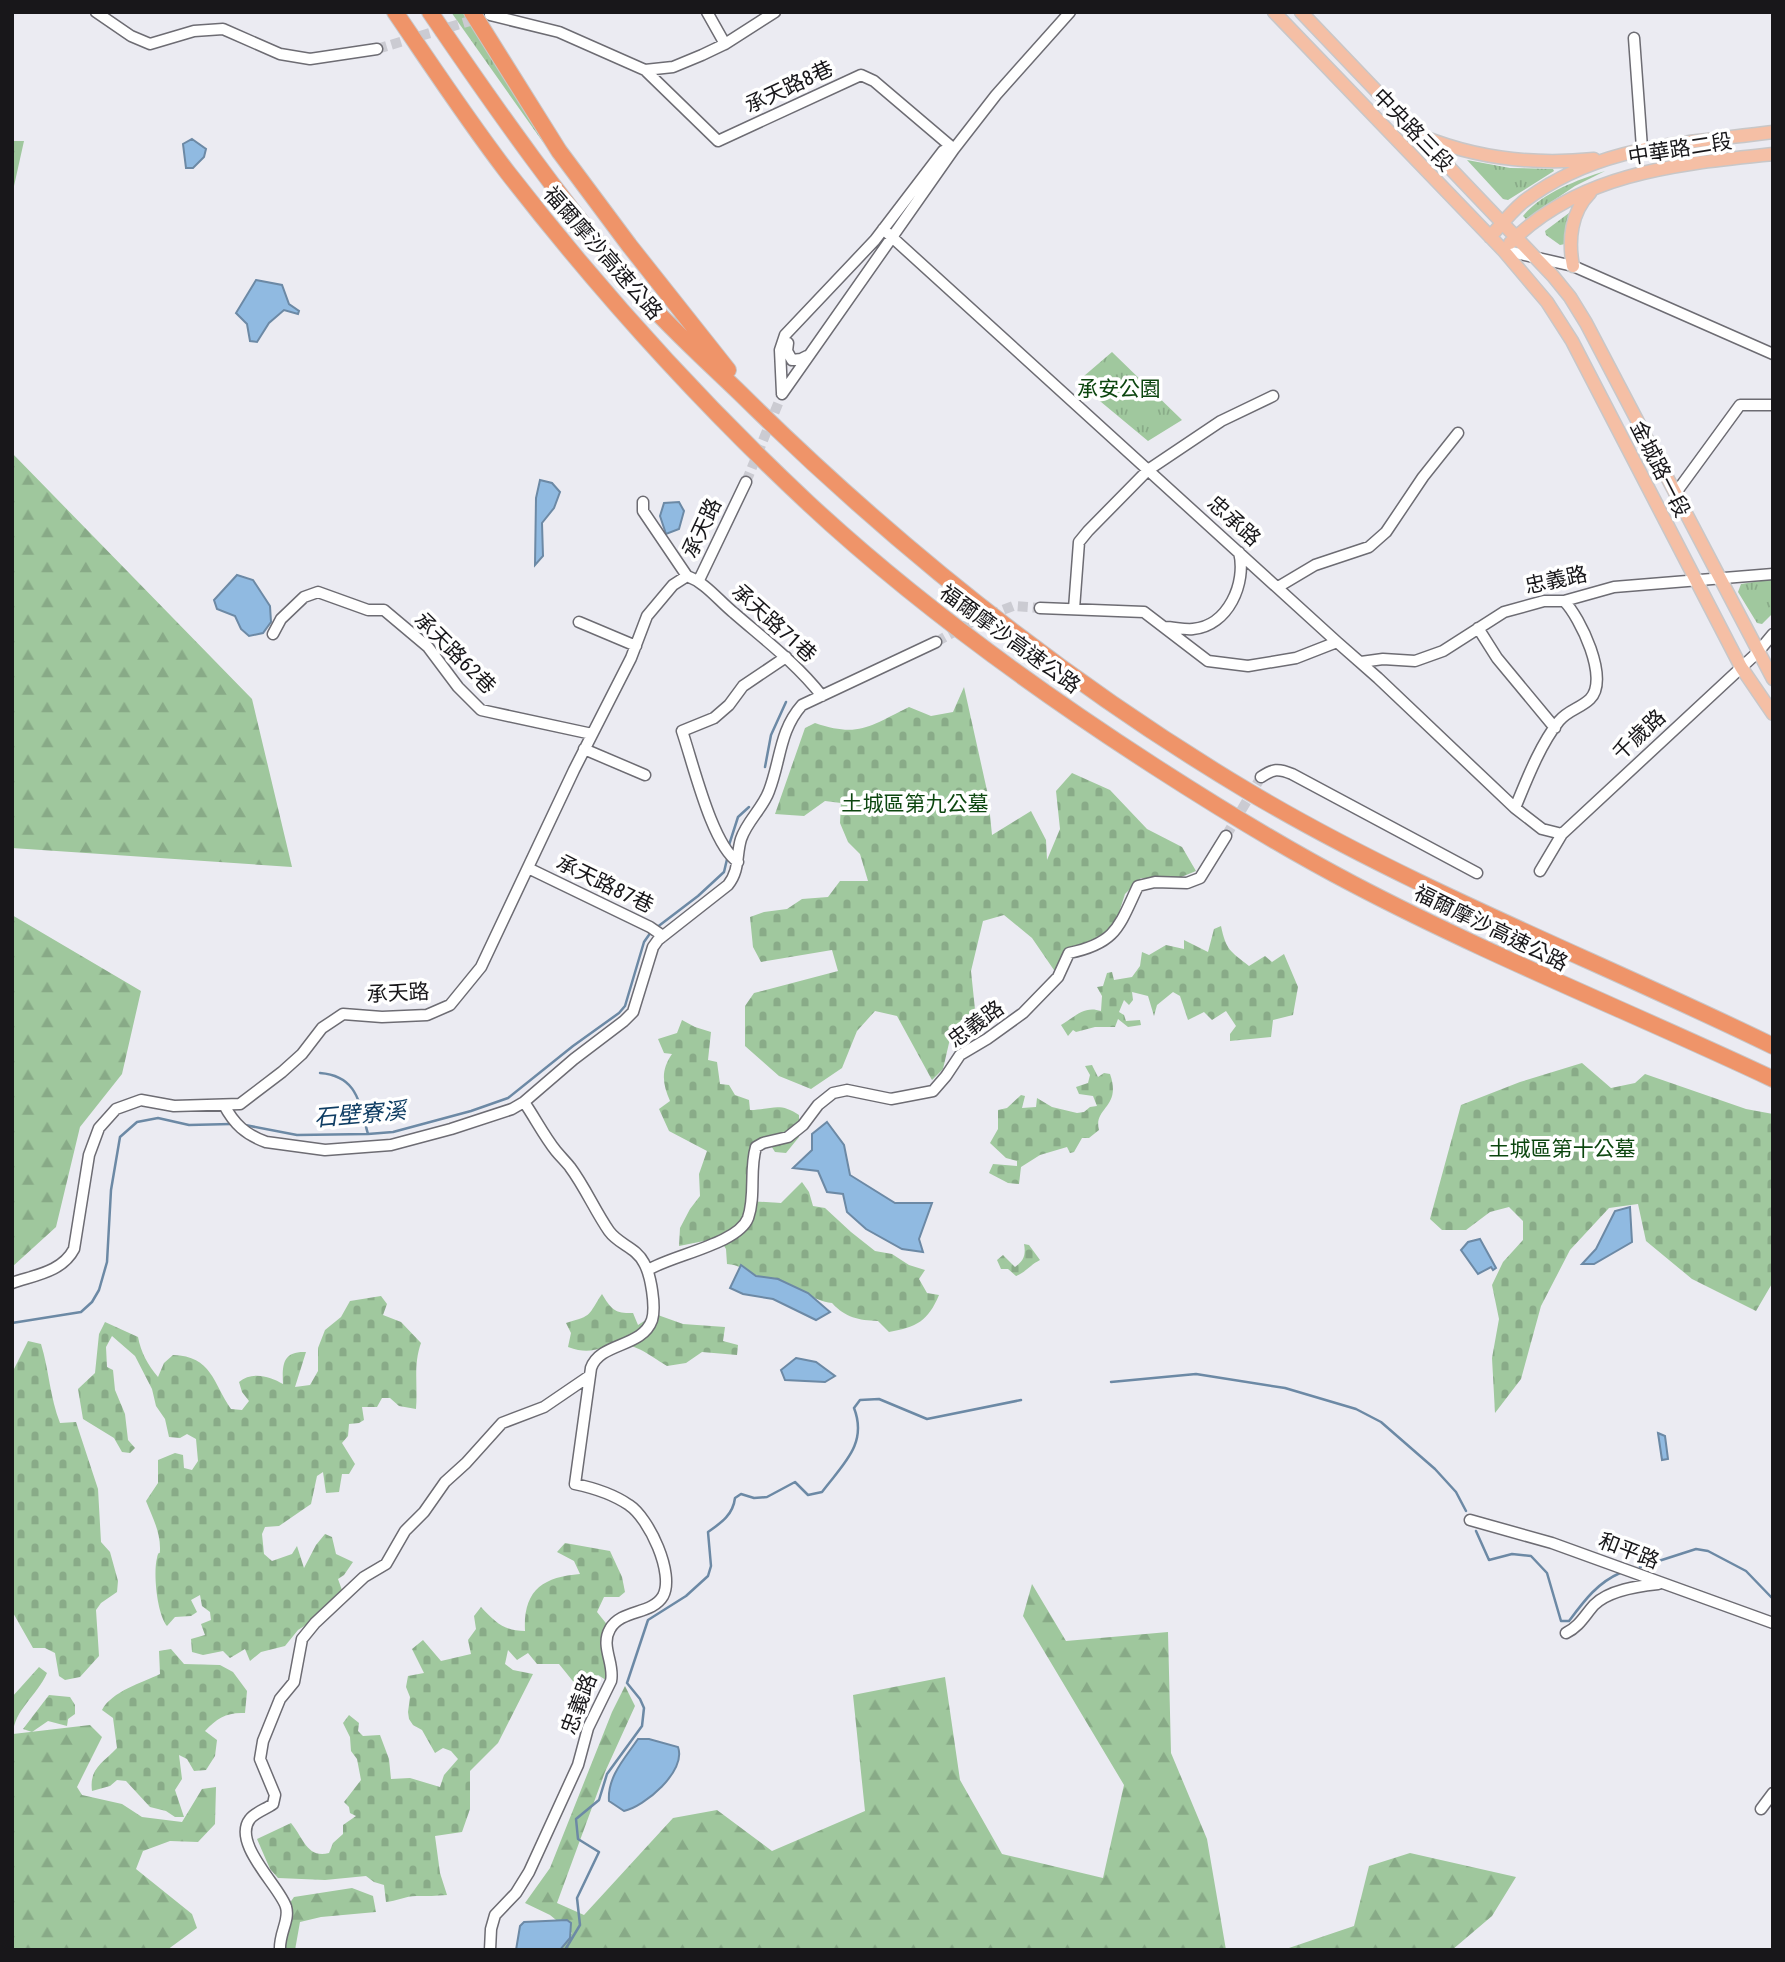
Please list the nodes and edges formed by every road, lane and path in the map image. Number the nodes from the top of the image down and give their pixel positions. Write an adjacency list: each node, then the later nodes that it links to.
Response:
1 (96, 12): 14 (street)
2 (395, 12): 82 (highway, 福爾摩沙高速公路)
3 (430, 12): 37 (highway, 福爾摩沙高速公路)
4 (472, 12): 37 (highway)
5 (707, 12): 13 (street)
6 (775, 12): 13 (street)
7 (1054, 12): 11 (street)
8 (1301, 12): 17 (main road, 中央路三段)
9 (1279, 14): 25 (main road, 中央路三段)
10 (490, 15): 15 (street)
11 (1067, 16): 19 (street)
12 (1634, 38): 18 (street)
13 (725, 44): 15 (street)
14 (377, 49)
15 (645, 71): 19 (street, 承天路8巷)
16 (1773, 132): 18 (main road, 中華路二段)
17 (1417, 134): 21 (main road); 23 (main road, 中央路三段)
18 (1642, 148): 21 (main road, 中華路二段)
19 (954, 149): 24 (street)
20 (1773, 154): 22 (main road, 中華路二段)
21 (1605, 158): 23 (main road)
22 (1595, 187): 26 (main road, 中華路二段); 29 (main road)
23 (1503, 223): 25 (main road); 26 (main road, 中央路三段)
24 (888, 232): 30 (street); 32 (street); 39 (street, 忠承路)
25 (1490, 237): 27 (main road, 中央路三段)
26 (1516, 237): 27 (main road, 中華路二段); 28 (main road, 中央路三段)
27 (1503, 250): 28 (street); 46 (main road, 金城路一段)
28 (1534, 256): 29 (street); 41 (main road, 金城路一段)
29 (1573, 266): 31 (street)
30 (801, 319): 32 (street); 33 (street)
31 (1773, 354)
32 (807, 356): 34 (street)
33 (782, 361): 34 (street); 34 (street)
34 (796, 372)
35 (1273, 397): 39 (street)
36 (1773, 405): 41 (street)
37 (764, 416): 81 (highway, 福爾摩沙高速公路)
38 (1458, 433): 49 (street)
39 (1148, 470): 43 (street, 忠承路); 52 (street)
40 (746, 482): 47 (street, 承天路)
41 (1675, 494): 48 (main road, 金城路一段)
42 (643, 502): 45 (street)
43 (1239, 552): 49 (street, 忠承路); 54 (street)
44 (1773, 574): 48 (street, 忠義路)
45 (687, 576): 47 (street, 承天路); 60 (street, 承天路)
46 (1696, 579): 48 (street, 忠義路); 50 (street, 忠義路); 64 (main road, 金城路一段)
47 (699, 580): 62 (street, 承天路71巷)
48 (1720, 580): 61 (main road, 金城路一段)
49 (1278, 587): 59 (street, 忠承路)
50 (1563, 601): 55 (street, 忠義路); 68 (street)
51 (1040, 608): 52 (street)
52 (1074, 610): 54 (street)
53 (579, 622): 60 (street)
54 (1165, 627): 59 (street)
55 (1478, 628): 63 (street, 忠義路); 68 (street)
56 (273, 634): 69 (street, 承天路62巷)
57 (1773, 634): 61 (street, 千歲路)
58 (936, 642): 66 (street)
59 (1336, 642): 63 (street, 忠承路)
60 (636, 646): 69 (street, 承天路)
61 (1758, 652): 64 (street, 千歲路); 65 (main road, 金城路一段)
62 (786, 657): 66 (street, 承天路71巷); 76 (street)
63 (1361, 663): 73 (street, 忠承路)
64 (1741, 667): 67 (main road, 金城路一段); 74 (street, 千歲路)
65 (1773, 679)
66 (822, 696): 76 (street)
67 (1773, 713)
68 (1555, 729): 73 (street)
69 (592, 734): 70 (street, 承天路)
70 (584, 749): 71 (street); 77 (street, 承天路)
71 (645, 775)
72 (1261, 777): 79 (street)
73 (1516, 808): 74 (street, 忠承路)
74 (1562, 834): 78 (street, 千歲路)
75 (1226, 836): 85 (street, 忠義路)
76 (735, 860): 80 (street)
77 (528, 868): 80 (street, 承天路87巷); 84 (street, 承天路)
78 (1540, 870)
79 (1477, 873)
80 (657, 931): 83 (street)
81 (1773, 1046)
82 (1773, 1079)
83 (524, 1102): 84 (street); 85 (street)
84 (223, 1105): 86 (street, 承天路)
85 (648, 1270): 87 (street)
86 (12, 1283)
87 (588, 1377): 94 (street); 95 (street, 忠義路)
88 (1471, 1520): 89 (street, 和平路)
89 (1661, 1583): 90 (street, 和平路); 91 (street)
90 (1773, 1623)
91 (1566, 1633)
92 (1773, 1793): 93 (street)
93 (1761, 1809)
94 (280, 1950)
95 (490, 1950)

